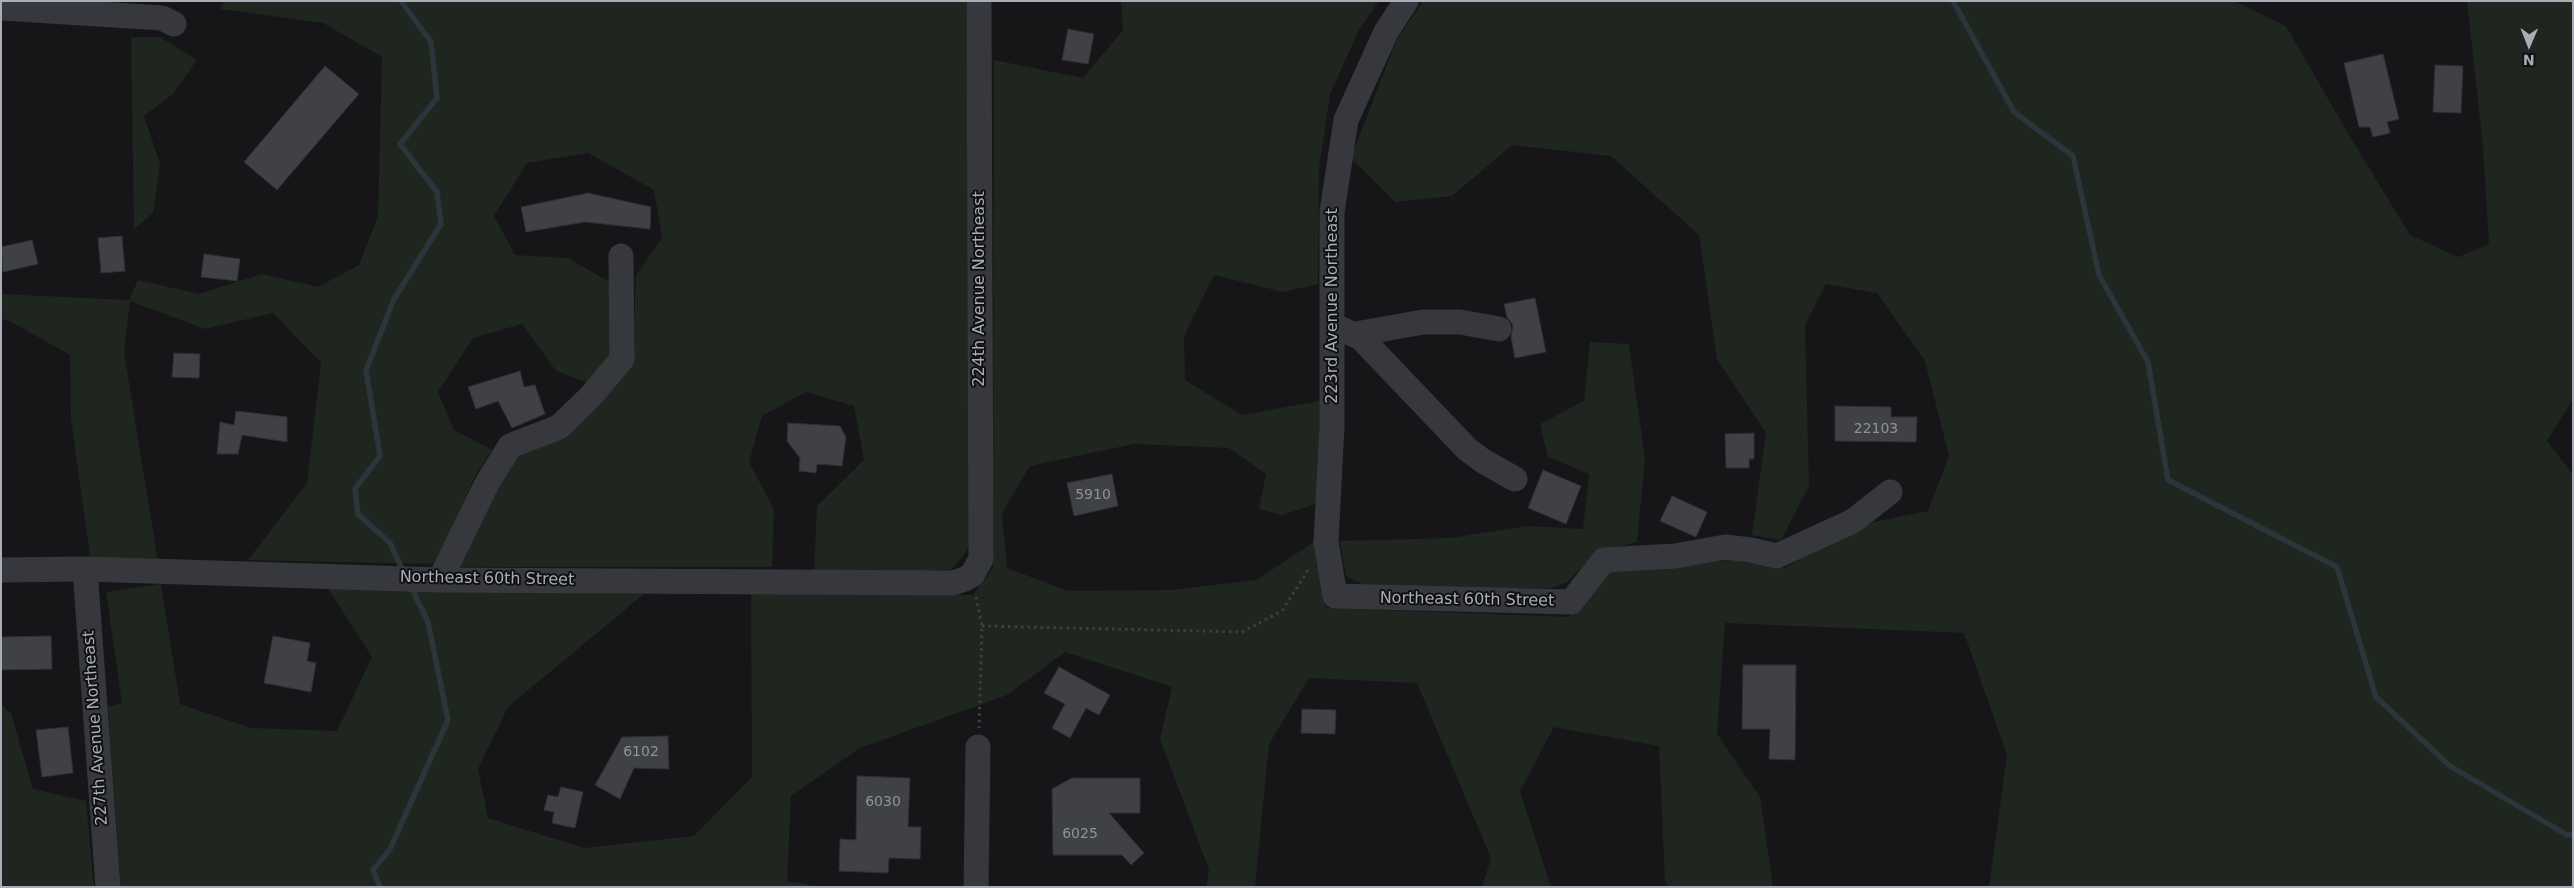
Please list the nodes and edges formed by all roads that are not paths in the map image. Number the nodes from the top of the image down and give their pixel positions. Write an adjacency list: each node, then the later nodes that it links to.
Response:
1 (979, 1): 13 (street, 224th Avenue Northeast)
2 (1406, 1): 6 (street, 223rd Avenue Northeast)
3 (1, 8): 4 (street)
4 (174, 24)
5 (621, 256): 14 (street)
6 (1333, 325): 8 (street); 15 (street, 223rd Avenue Northeast)
7 (1499, 329): 8 (street)
8 (1356, 334): 9 (street)
9 (1514, 479)
10 (1890, 492): 15 (street, Northeast 60th Street)
11 (85, 569): 12 (street, Northeast 60th Street); 14 (street, Northeast 60th Street); 17 (street, 227th Avenue Northeast)
12 (1, 570)
13 (972, 575): 14 (street, Northeast 60th Street)
14 (432, 579)
15 (1335, 596)
16 (978, 747): 18 (street)
17 (108, 887)
18 (976, 887)

